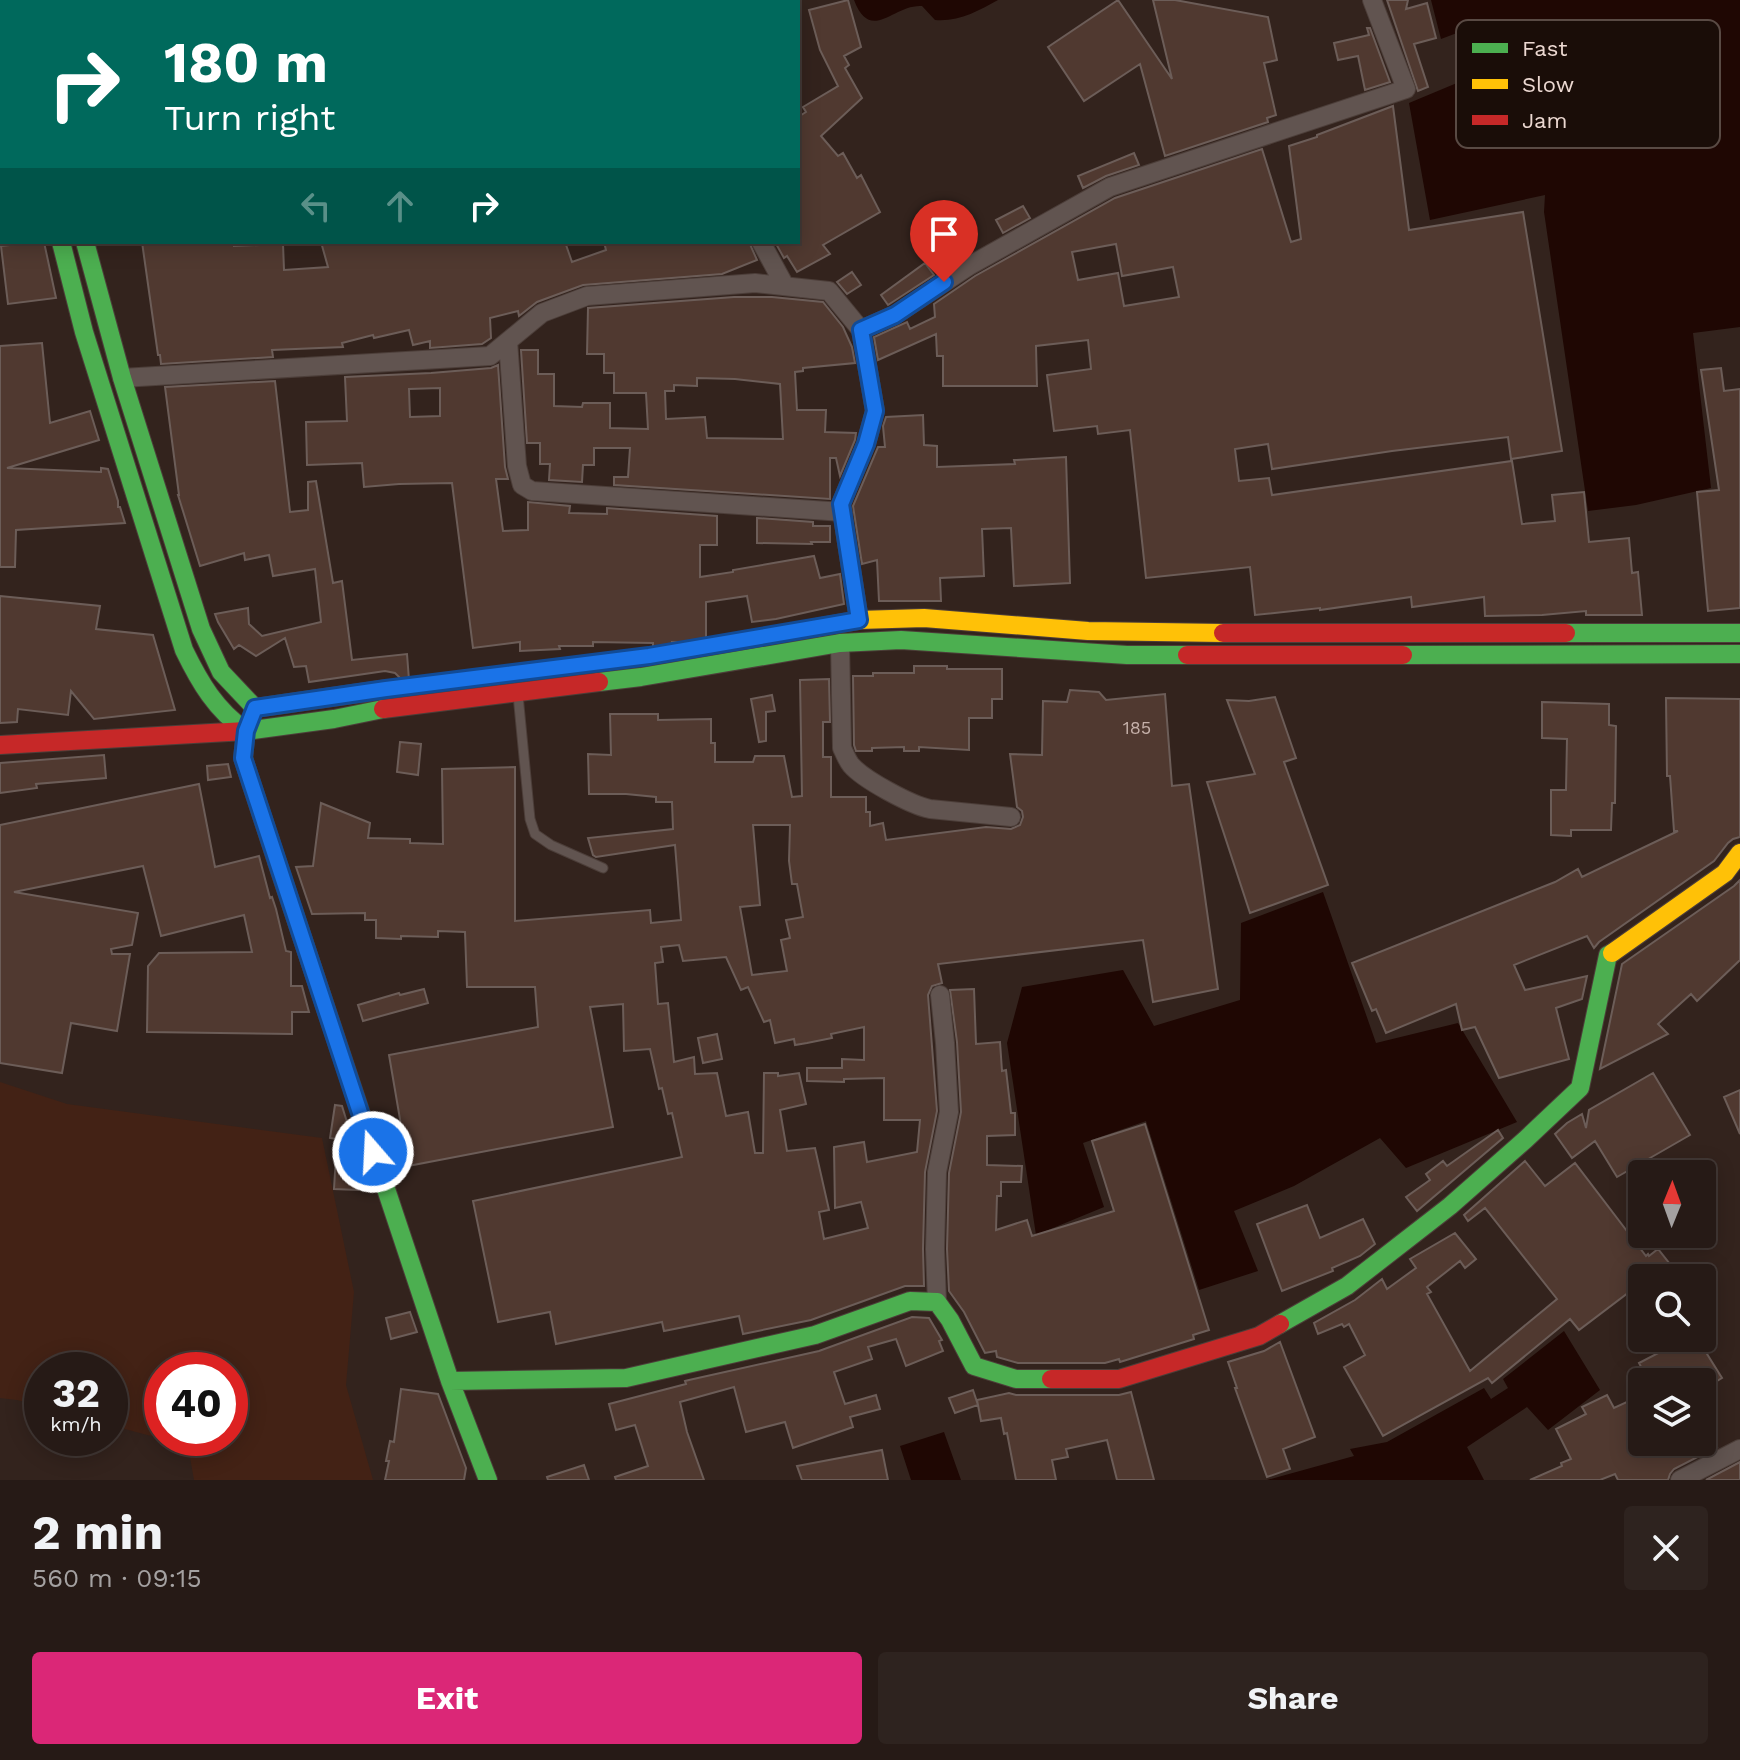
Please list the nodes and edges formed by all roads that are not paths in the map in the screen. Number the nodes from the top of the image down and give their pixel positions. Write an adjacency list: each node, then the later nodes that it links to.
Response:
1 (1372, 0): 6 (street)
2 (62, 244): 20 (main road)
3 (86, 244): 8 (main road)
4 (762, 244): 5 (street)
5 (785, 286): 6 (street); 7 (street)
6 (861, 330): 9 (street)
7 (508, 341): 8 (street); 9 (street)
8 (122, 378): 19 (main road)
9 (843, 512): 10 (street)
10 (859, 620): 11 (main road); 12 (main road)
11 (790, 632)
12 (1127, 632): 13 (main road); 16 (main road)
13 (1740, 633)
14 (840, 643): 16 (main road); 18 (main road); 22 (street)
15 (1740, 654): 16 (main road)
16 (1127, 655)
17 (401, 687): 19 (main road)
18 (517, 692): 20 (main road); 24 (lane)
19 (255, 708): 20 (main road)
20 (240, 727): 21 (main road); 27 (main road)
21 (0, 745)
22 (1011, 817)
23 (1740, 853): 26 (main road)
24 (603, 868)
25 (940, 995): 26 (street)
26 (937, 1302): 27 (main road)
27 (450, 1381): 29 (main road)
28 (1740, 1449): 30 (street)
29 (488, 1480)
30 (1680, 1480)

